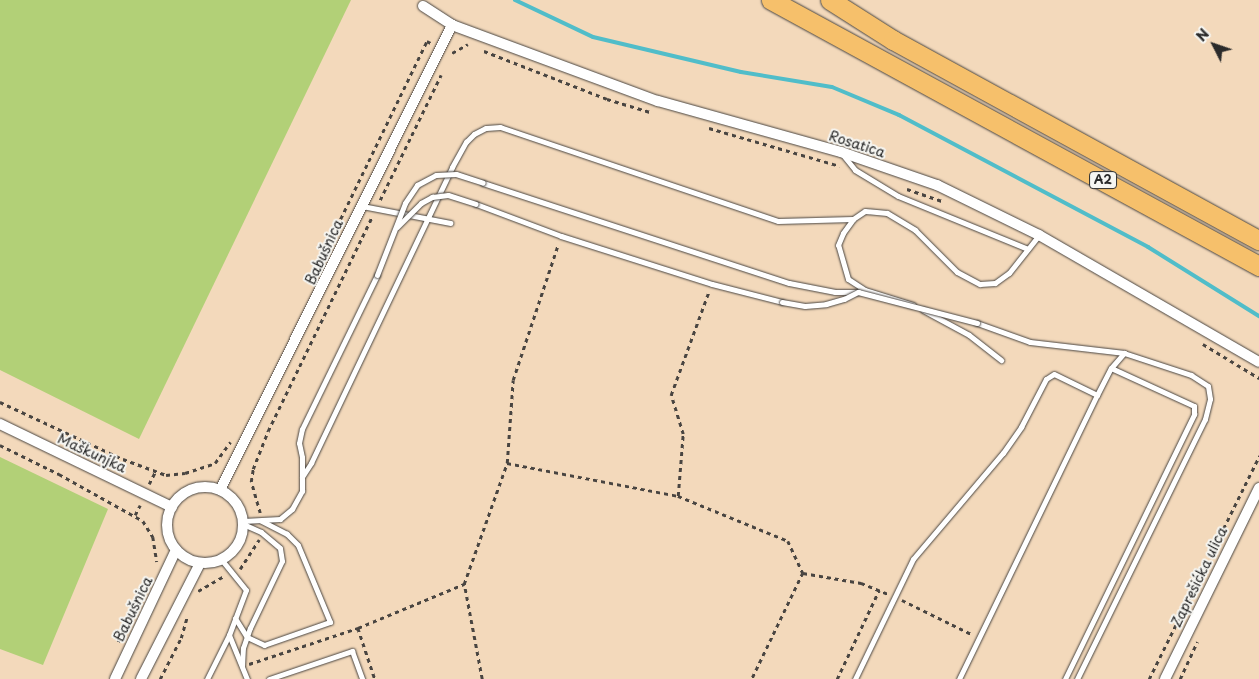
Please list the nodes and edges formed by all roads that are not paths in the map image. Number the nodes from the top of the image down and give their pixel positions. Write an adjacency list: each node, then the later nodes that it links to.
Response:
1 (771, 0): 14 (highway, A2)
2 (830, 0): 12 (highway, A2)
3 (423, 6): 4 (street, Rosatica)
4 (452, 25): 5 (street, Rosatica); 6 (street, Babušnica)
5 (840, 152): 11 (street, Rosatica); 13 (lane)
6 (362, 206): 7 (lane); 24 (street, Babušnica)
7 (427, 220): 8 (lane); 9 (lane); 22 (lane)
8 (853, 220): 13 (lane); 17 (lane)
9 (450, 222)
10 (394, 229): 15 (lane, bridge); 15 (lane, bridge); 22 (lane, bridge)
11 (1039, 235): 13 (lane); 18 (street, Rosatica)
12 (1259, 240)
13 (1028, 249)
14 (1259, 266)
15 (858, 292): 16 (lane, bridge)
16 (1124, 353): 19 (lane); 44 (lane)
17 (1001, 360)
18 (1259, 362)
19 (1111, 368): 20 (lane); 43 (lane)
20 (1097, 395): 41 (lane); 42 (lane)
21 (0, 424): 25 (street, Maškunjka)
22 (302, 476): 26 (lane)
23 (1259, 488): 45 (street, Zaprešićka ulica)
24 (220, 490): 25 (street); 27 (street)
25 (172, 507): 28 (street)
26 (261, 521): 27 (lane); 33 (lane)
27 (243, 523): 29 (street); 33 (lane)
28 (176, 550): 30 (street); 35 (street, Babušnica)
29 (221, 560): 30 (street); 31 (lane)
30 (200, 563): 36 (street)
31 (235, 618): 32 (lane); 33 (lane)
32 (229, 635): 34 (lane); 37 (lane)
33 (247, 637): 34 (lane)
34 (242, 666): 38 (lane)
35 (114, 679)
36 (141, 679)
37 (207, 679)
38 (247, 679)
39 (269, 679): 40 (lane)
40 (362, 679)
41 (855, 679)
42 (959, 679)
43 (1065, 679)
44 (1077, 679)
45 (1165, 679)

